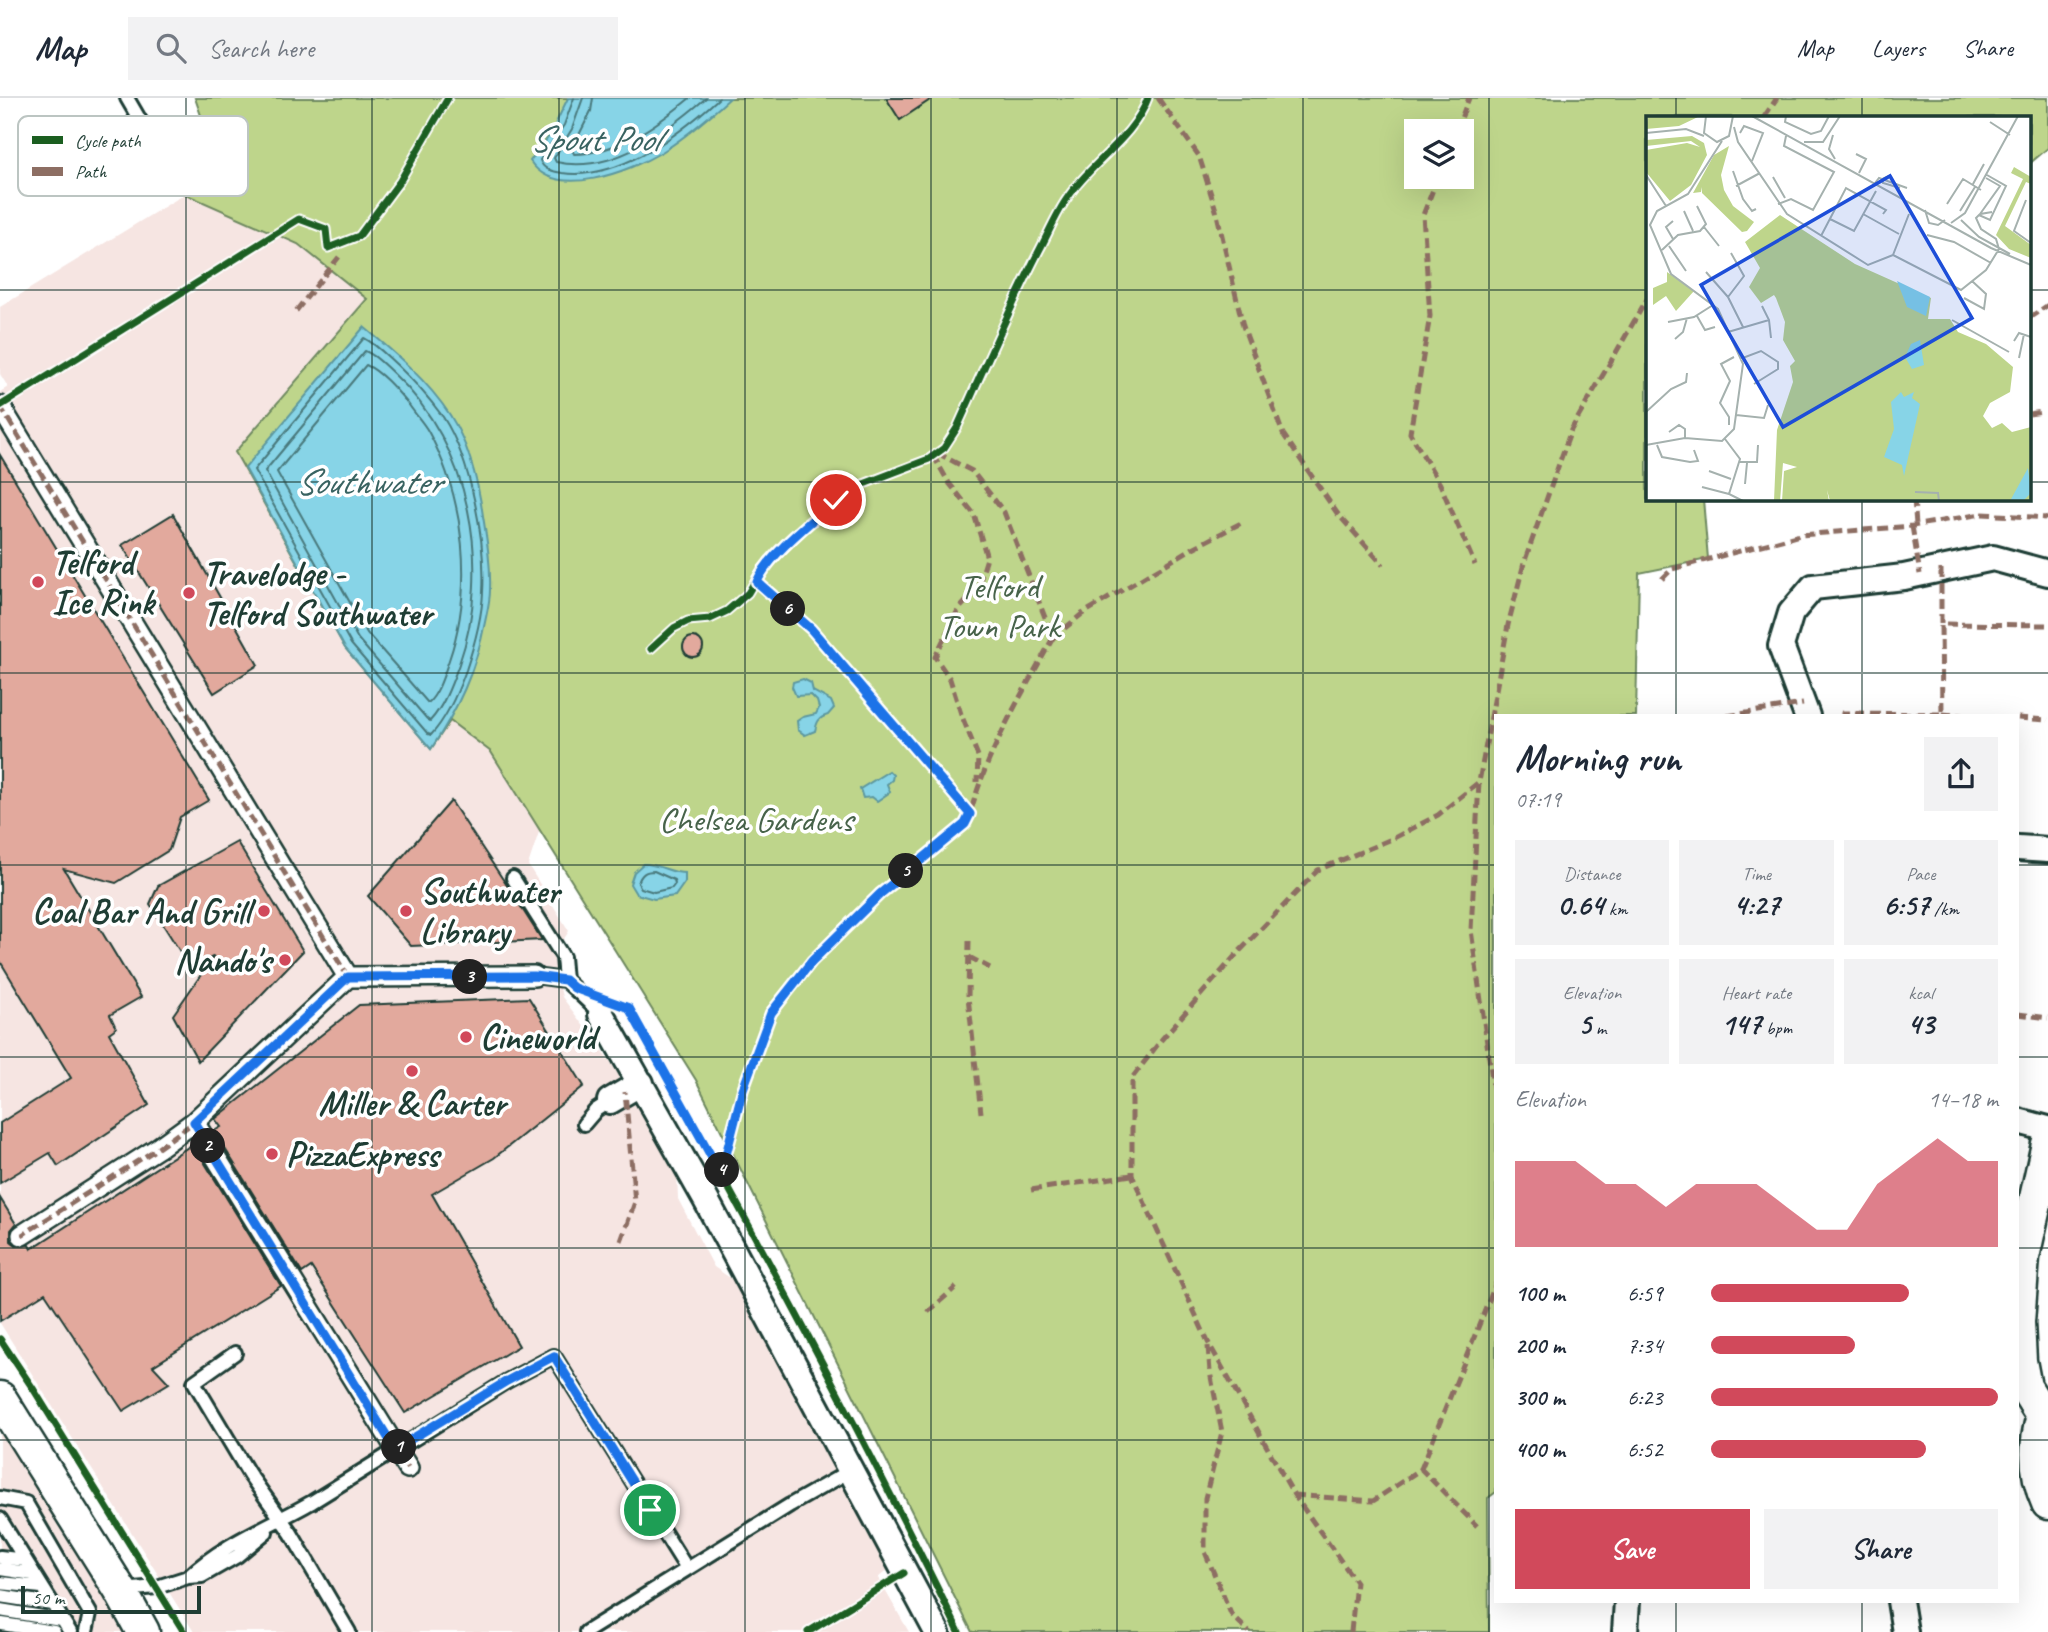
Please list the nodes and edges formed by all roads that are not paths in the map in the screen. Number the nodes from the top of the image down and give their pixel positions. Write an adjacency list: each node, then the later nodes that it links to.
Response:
1 (127, 98): 2 (lane)
2 (137, 116)
3 (0, 406): 10 (street)
4 (2048, 573): 5 (street)
5 (1806, 714)
6 (2019, 848): 7 (street)
7 (2048, 850)
8 (513, 878): 11 (lane)
9 (534, 976): 10 (street); 11 (lane)
10 (348, 977): 16 (street)
11 (565, 980): 12 (lane)
12 (601, 1014): 13 (street)
13 (641, 1083): 14 (street); 28 (street)
14 (610, 1101): 17 (lane)
15 (2019, 1121): 18 (street)
16 (194, 1122): 20 (street); 26 (street)
17 (584, 1124)
18 (2048, 1129)
19 (2048, 1144): 21 (street)
20 (22, 1235)
21 (2019, 1309)
22 (2019, 1342): 25 (street)
23 (235, 1353): 32 (lane)
24 (0, 1399): 43 (street)
25 (2045, 1416): 30 (street)
26 (395, 1449): 27 (street); 32 (lane); 39 (lane)
27 (408, 1468)
28 (849, 1471): 39 (lane); 57 (street)
29 (0, 1498): 53 (lane)
30 (2048, 1503)
31 (0, 1519): 33 (lane)
32 (280, 1520): 43 (lane); 55 (lane)
33 (5, 1534): 35 (lane)
34 (0, 1544): 35 (lane)
35 (17, 1547): 37 (lane)
36 (0, 1557): 37 (lane)
37 (25, 1560): 40 (lane)
38 (0, 1569): 40 (lane)
39 (687, 1569): 56 (lane)
40 (34, 1574): 42 (lane)
41 (0, 1583): 42 (lane)
42 (42, 1587): 47 (lane)
43 (120, 1590): 54 (street)
44 (0, 1596): 47 (lane)
45 (1627, 1603): 58 (street)
46 (1900, 1603): 59 (street)
47 (52, 1604): 49 (lane)
48 (0, 1610): 49 (lane)
49 (61, 1620): 52 (lane)
50 (2, 1624): 51 (lane)
51 (54, 1632)
52 (70, 1632)
53 (86, 1632)
54 (143, 1632)
55 (349, 1632)
56 (586, 1632)
57 (937, 1632)
58 (1625, 1632)
59 (1905, 1632)

